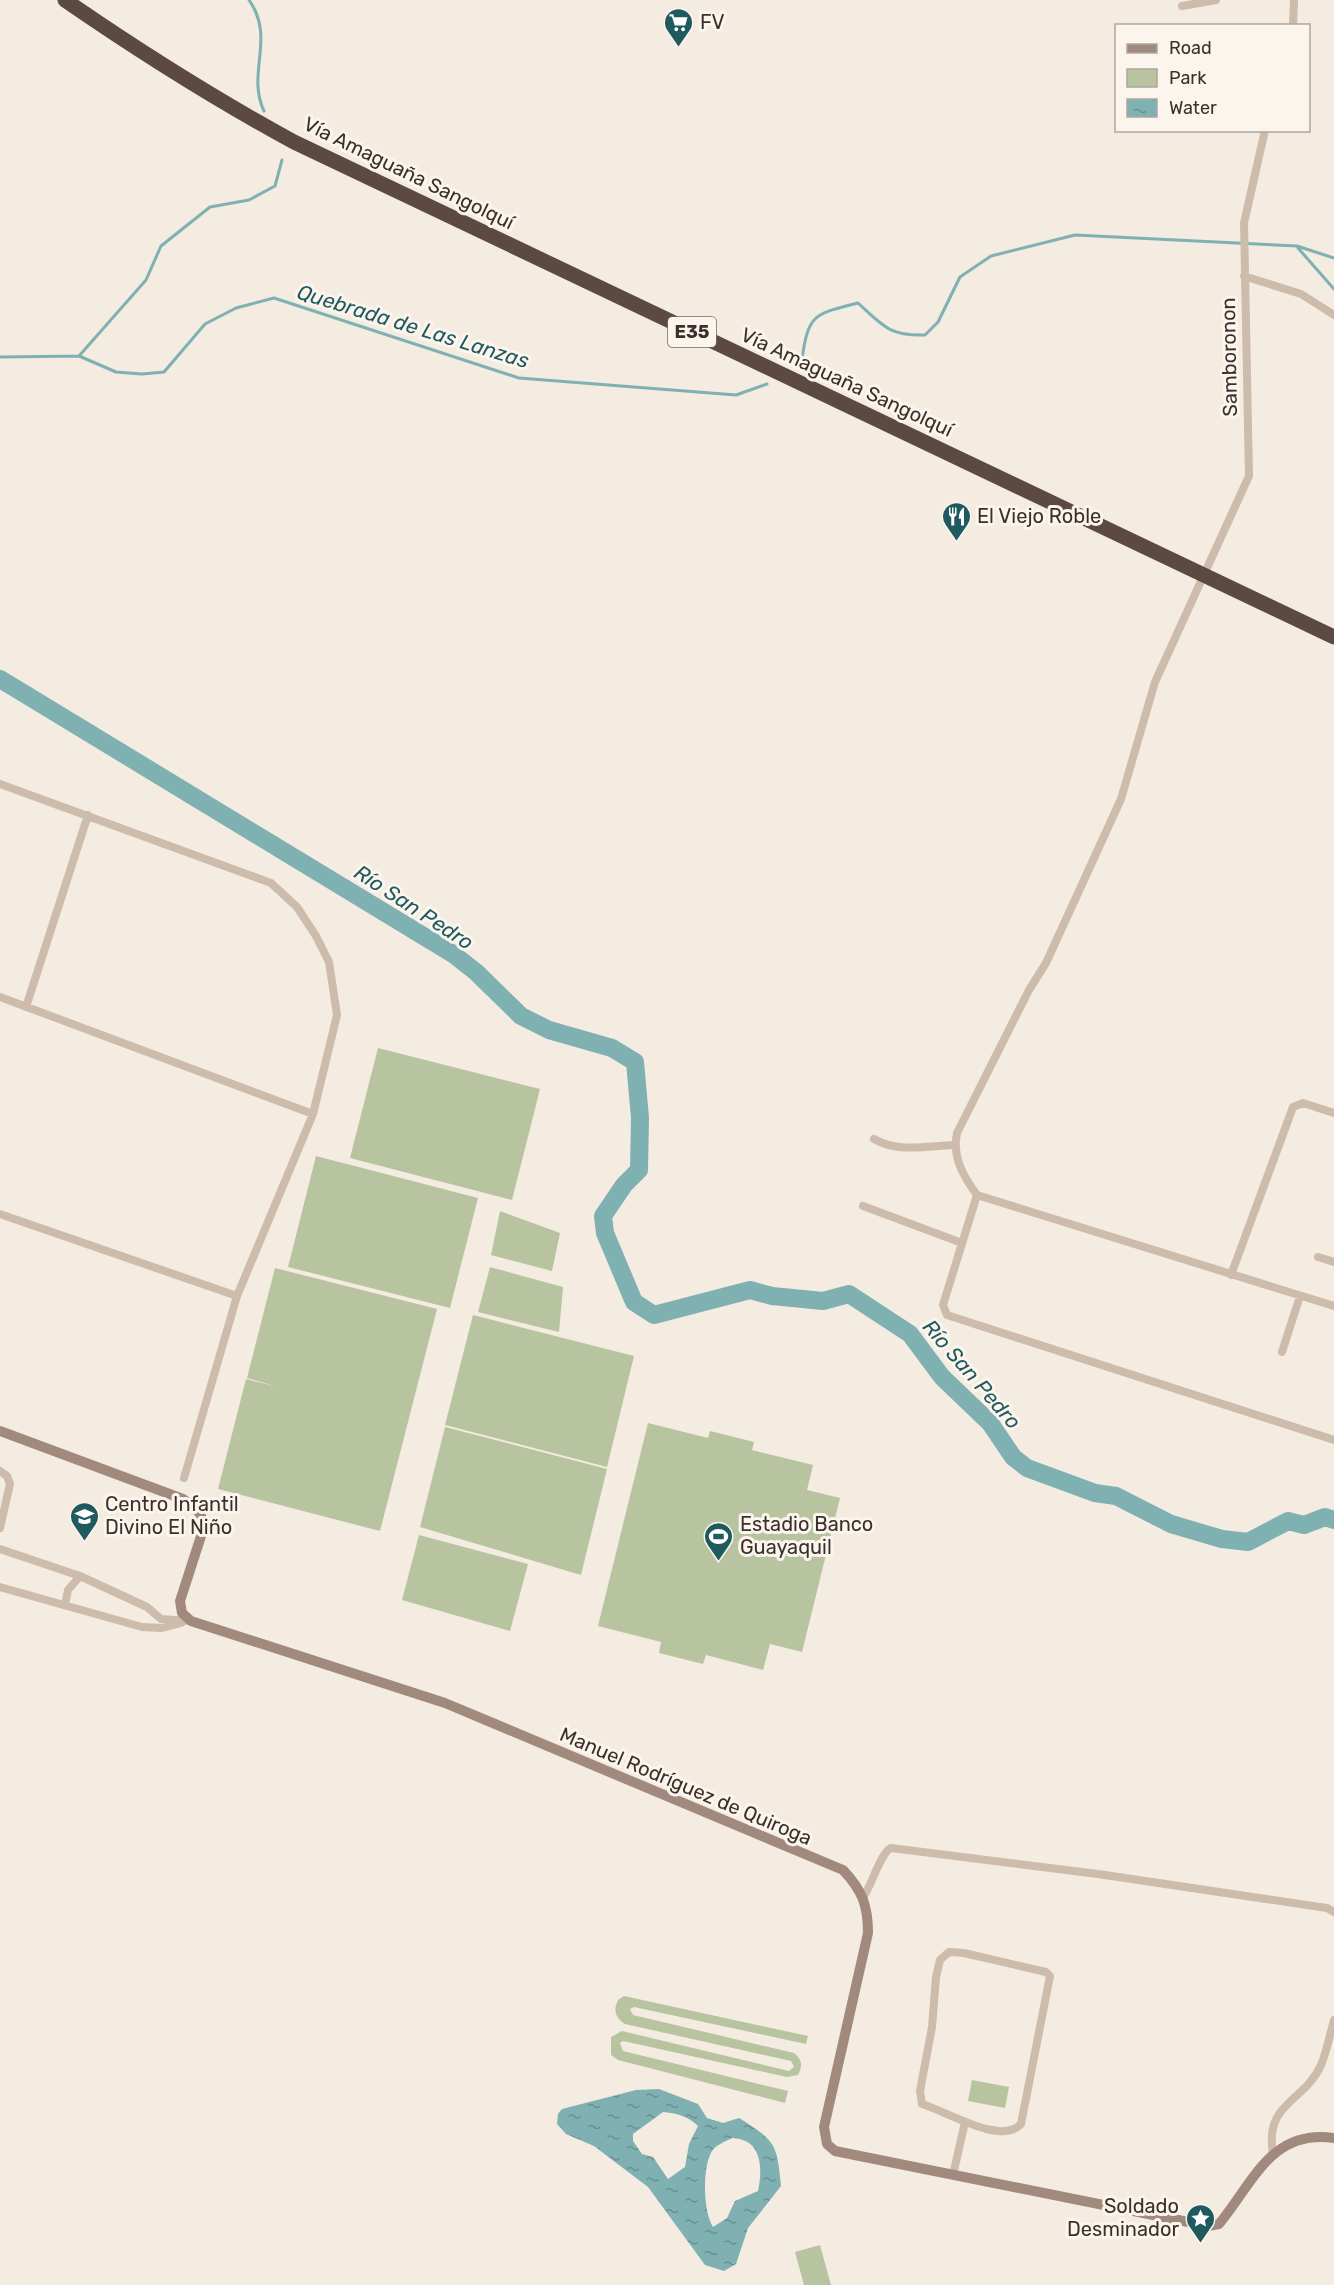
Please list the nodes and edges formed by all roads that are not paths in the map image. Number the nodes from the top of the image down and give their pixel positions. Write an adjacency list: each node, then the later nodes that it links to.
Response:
1 (64, 0): 9 (highway, Vía Amaguaña Sangolquí / E35)
2 (1216, 0): 4 (street)
3 (1294, 0): 5 (street)
4 (1182, 6)
5 (1293, 24)
6 (1265, 132): 7 (street, Samboronon)
7 (1244, 276): 8 (street); 9 (street, Samboronon)
8 (1334, 315)
9 (1202, 574): 10 (highway, Vía Amaguaña Sangolquí / E35); 18 (street, Samboronon)
10 (1334, 637)
11 (0, 784): 12 (street)
12 (88, 814): 14 (street); 16 (street)
13 (0, 997): 14 (street)
14 (26, 1007): 16 (street)
15 (1334, 1113): 25 (street)
16 (313, 1114): 26 (street)
17 (874, 1139): 18 (street)
18 (954, 1145): 19 (street)
19 (977, 1195): 22 (street); 25 (street)
20 (863, 1206): 22 (street)
21 (0, 1214): 26 (street)
22 (962, 1243): 31 (street)
23 (1318, 1257): 24 (street)
24 (1334, 1262)
25 (1231, 1275): 27 (street)
26 (237, 1296): 33 (street)
27 (1300, 1296): 28 (street); 29 (street)
28 (1334, 1306)
29 (1282, 1352)
30 (0, 1431): 39 (street)
31 (1334, 1440)
32 (0, 1471): 34 (street)
33 (184, 1478)
34 (0, 1528)
35 (0, 1550): 36 (street)
36 (80, 1576): 38 (street); 39 (street)
37 (0, 1587): 38 (street)
38 (65, 1605): 39 (street)
39 (192, 1621): 40 (street, Manuel Rodríguez de Quiroga)
40 (864, 1896): 41 (street); 46 (street)
41 (1334, 1912)
42 (1334, 2020): 45 (street)
43 (965, 2122): 43 (street); 46 (street)
44 (1334, 2138): 45 (street)
45 (1273, 2154): 46 (street)
46 (953, 2175)

